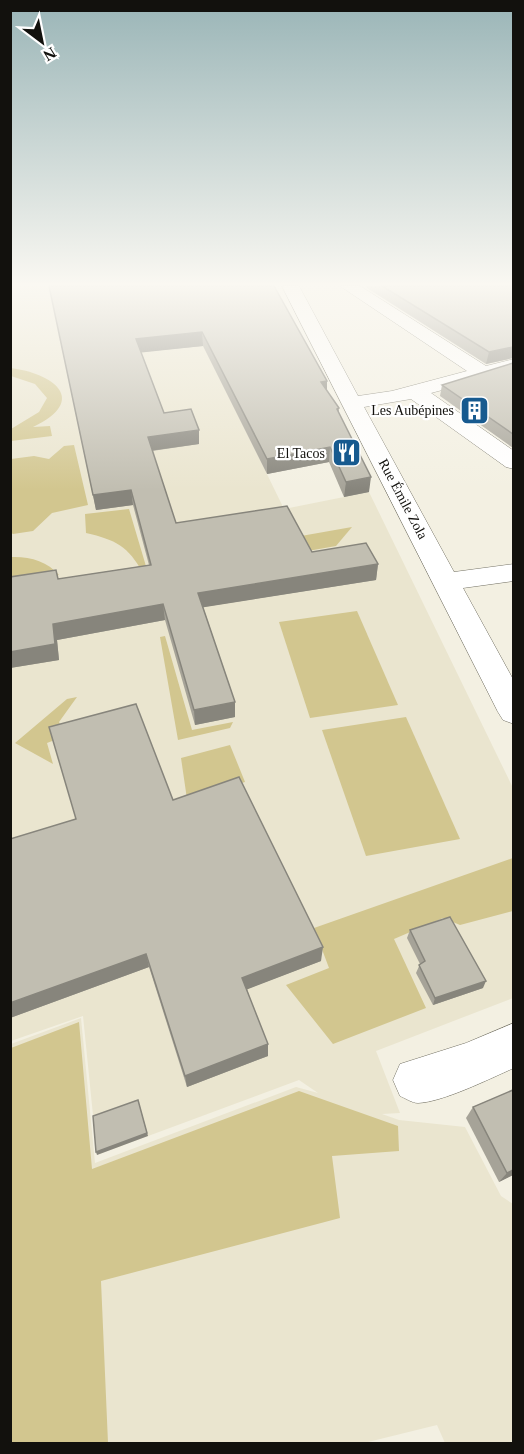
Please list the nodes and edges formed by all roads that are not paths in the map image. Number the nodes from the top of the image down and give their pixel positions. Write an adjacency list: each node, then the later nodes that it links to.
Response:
1 (328, 354): 6 (street, Rue Émile Zola)
2 (451, 354): 4 (street)
3 (513, 365): 4 (street)
4 (483, 373): 5 (street)
5 (414, 391): 6 (street); 7 (street)
6 (351, 403): 9 (street, Rue Émile Zola)
7 (513, 462)
8 (513, 572): 9 (street)
9 (446, 580): 10 (street, Rue Émile Zola)
10 (513, 712)
11 (513, 1045): 12 (street)
12 (416, 1080)

